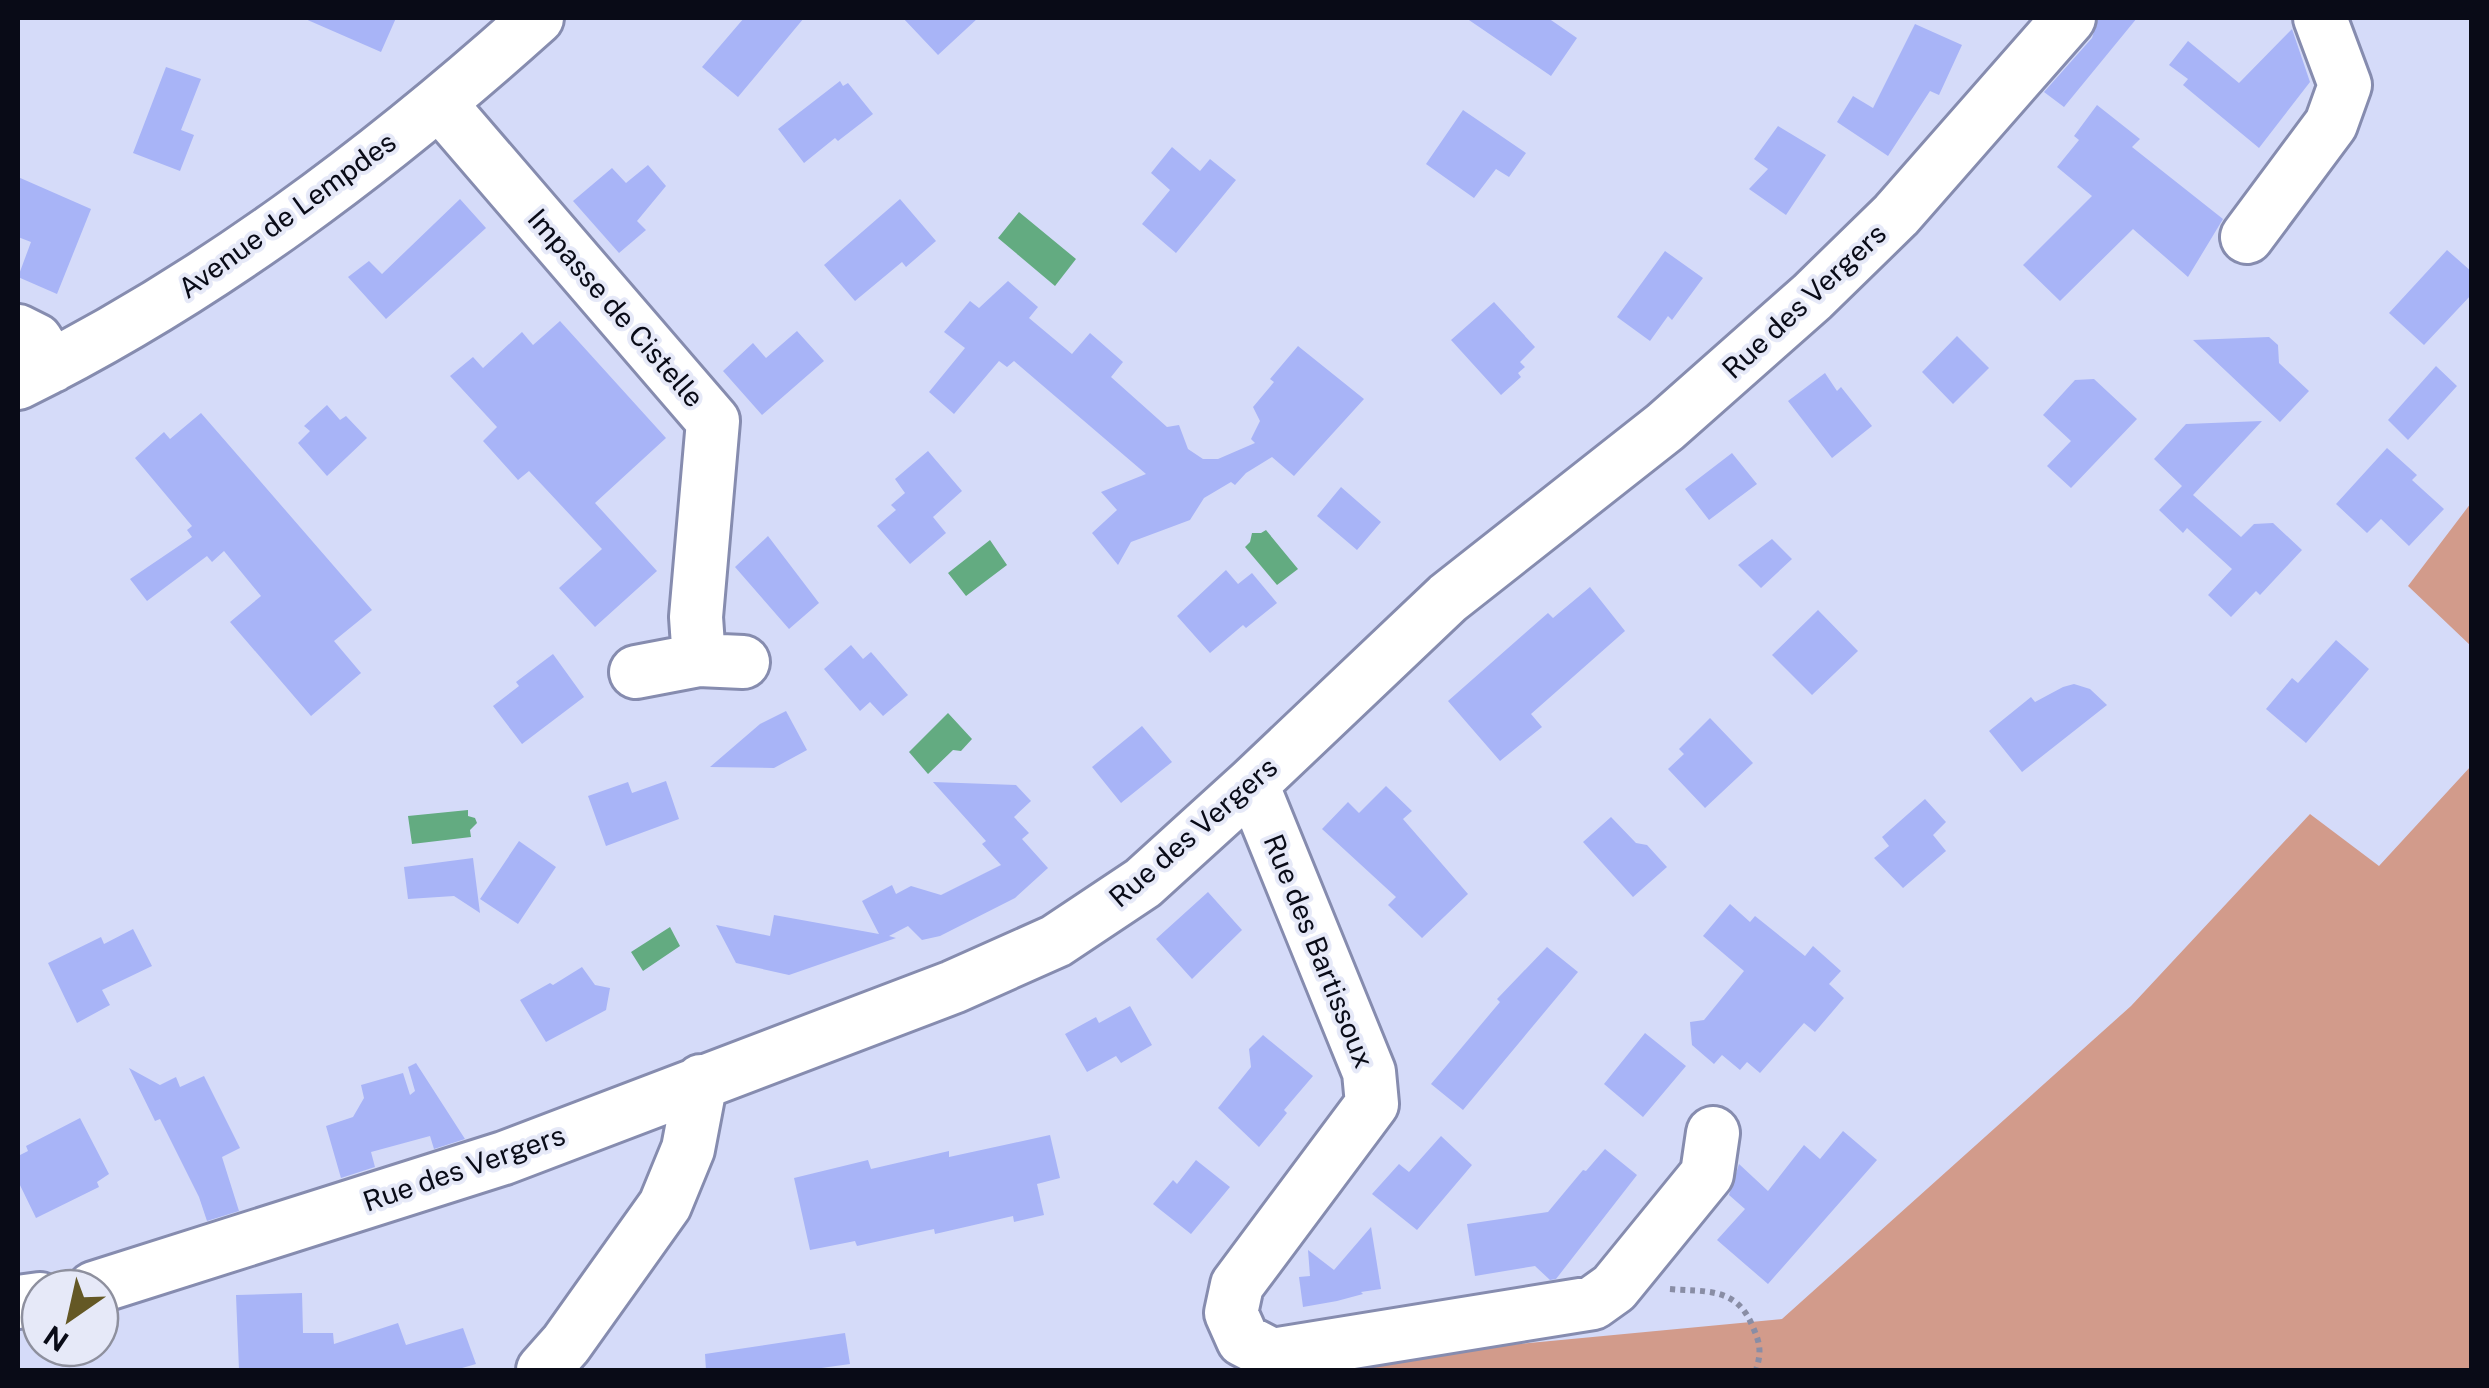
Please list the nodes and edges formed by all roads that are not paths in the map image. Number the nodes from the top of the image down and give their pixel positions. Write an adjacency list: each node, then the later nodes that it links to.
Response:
1 (536, 18): 4 (street, Avenue de Lempdes)
2 (2069, 18): 8 (street, Rue des Vergers)
3 (2320, 18): 5 (street)
4 (440, 104): 6 (street, Avenue de Lempdes); 7 (street, Impasse de Cistelle)
5 (2246, 238)
6 (29, 360)
7 (636, 672)
8 (1252, 784): 9 (street, Rue des Vergers); 10 (street, Rue des Bartissoux)
9 (701, 1081): 11 (street, Rue des Vergers); 12 (street)
10 (1713, 1133)
11 (120, 1280)
12 (543, 1370)

